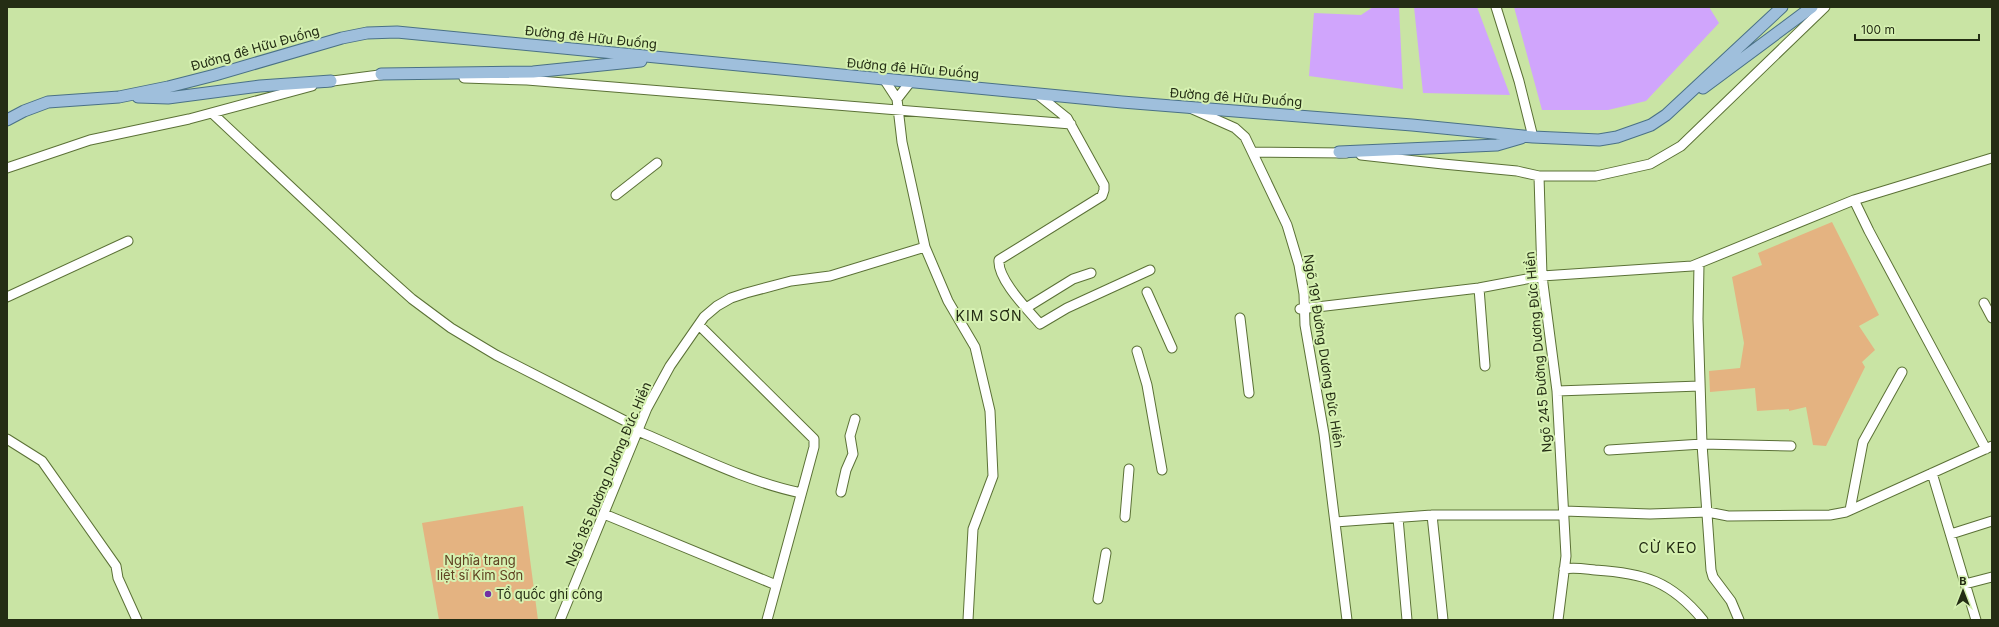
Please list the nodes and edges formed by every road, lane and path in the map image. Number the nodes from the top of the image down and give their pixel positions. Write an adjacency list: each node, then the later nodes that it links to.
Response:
1 (1496, 7): 19 (street)
2 (1782, 7): 13 (main road, Đường đê Hữu Đuống)
3 (1812, 7): 13 (main road)
4 (1825, 7): 25 (street)
5 (664, 59): 6 (main road); 7 (main road, Đường đê Hữu Đuống); 11 (main road, Đường đê Hữu Đuống)
6 (381, 74): 8 (street); 15 (street)
7 (884, 80): 9 (main road, Đường đê Hữu Đuống); 12 (street)
8 (330, 81): 11 (main road); 16 (street)
9 (911, 81): 10 (main road, Đường đê Hữu Đuống); 12 (street)
10 (1037, 94): 14 (main road, Đường đê Hữu Đuống); 18 (street)
11 (119, 97): 17 (main road, Đường đê Hữu Đuống)
12 (897, 99): 15 (street)
13 (1678, 105): 19 (main road, Đường đê Hữu Đuống)
14 (1188, 108): 19 (main road, Đường đê Hữu Đuống); 20 (street, Ngõ 191 Đường Dương Đức Hiền)
15 (898, 110): 18 (street); 29 (street)
16 (212, 113): 24 (street); 51 (street)
17 (7, 120)
18 (1071, 124): 38 (street)
19 (1529, 137): 21 (main road)
20 (1253, 152): 21 (street); 39 (street, Ngõ 191 Đường Dương Đức Hiền)
21 (1339, 152): 25 (street)
22 (1992, 158): 27 (street)
23 (657, 163): 26 (street)
24 (7, 168)
25 (1539, 176): 33 (street, Ngõ 245 Đường Dương Đức Hiền)
26 (616, 195)
27 (1854, 200): 30 (street); 55 (street)
28 (128, 241): 36 (street)
29 (924, 247): 42 (street, Ngõ 185 Đường Dương Đức Hiền); 81 (street)
30 (1699, 264): 33 (street); 47 (street)
31 (1150, 270): 38 (street)
32 (1091, 273): 38 (street)
33 (1542, 276): 34 (street); 48 (street, Ngõ 245 Đường Dương Đức Hiền)
34 (1480, 288): 39 (street); 45 (street)
35 (1147, 292): 43 (street)
36 (7, 297)
37 (1984, 303): 41 (street)
38 (1026, 308)
39 (1302, 309): 70 (street, Ngõ 191 Đường Dương Đức Hiền)
40 (1240, 318): 49 (street)
41 (1992, 318)
42 (699, 325): 51 (street, Ngõ 185 Đường Dương Đức Hiền); 61 (street)
43 (1172, 348)
44 (1137, 351): 58 (street)
45 (1485, 366)
46 (1902, 372): 62 (street)
47 (1700, 386): 48 (street); 53 (street)
48 (1558, 391): 64 (street, Ngõ 245 Đường Dương Đức Hiền)
49 (1249, 393)
50 (855, 419): 60 (street)
51 (638, 429): 61 (street); 65 (street, Ngõ 185 Đường Dương Đức Hiền)
52 (7, 439): 78 (street)
53 (1702, 444): 54 (street); 56 (street); 63 (street)
54 (1791, 446)
55 (1989, 448): 59 (street)
56 (1609, 450)
57 (1129, 469): 67 (street)
58 (1162, 470)
59 (1932, 473): 62 (street); 71 (street)
60 (841, 492)
61 (801, 493): 76 (street)
62 (1850, 510): 63 (street)
63 (1708, 512): 64 (street); 87 (street)
64 (1564, 513): 66 (street); 73 (street, Ngõ 245 Đường Dương Đức Hiền)
65 (604, 514): 76 (street); 79 (street, Ngõ 185 Đường Dương Đức Hiền)
66 (1432, 515): 68 (street); 84 (street)
67 (1125, 517)
68 (1398, 518): 70 (street); 83 (street)
69 (1992, 521): 71 (street)
70 (1335, 522): 82 (street, Ngõ 191 Đường Dương Đức Hiền)
71 (1951, 534): 75 (street)
72 (1106, 553): 77 (street)
73 (1564, 569): 85 (street, Ngõ 245 Đường Dương Đức Hiền); 86 (street)
74 (1992, 577): 75 (street)
75 (1965, 584): 88 (street)
76 (776, 585): 80 (street)
77 (1098, 599)
78 (137, 620)
79 (560, 620)
80 (766, 620)
81 (968, 620)
82 (1346, 620)
83 (1408, 620)
84 (1443, 620)
85 (1558, 620)
86 (1703, 620)
87 (1739, 620)
88 (1976, 620)

